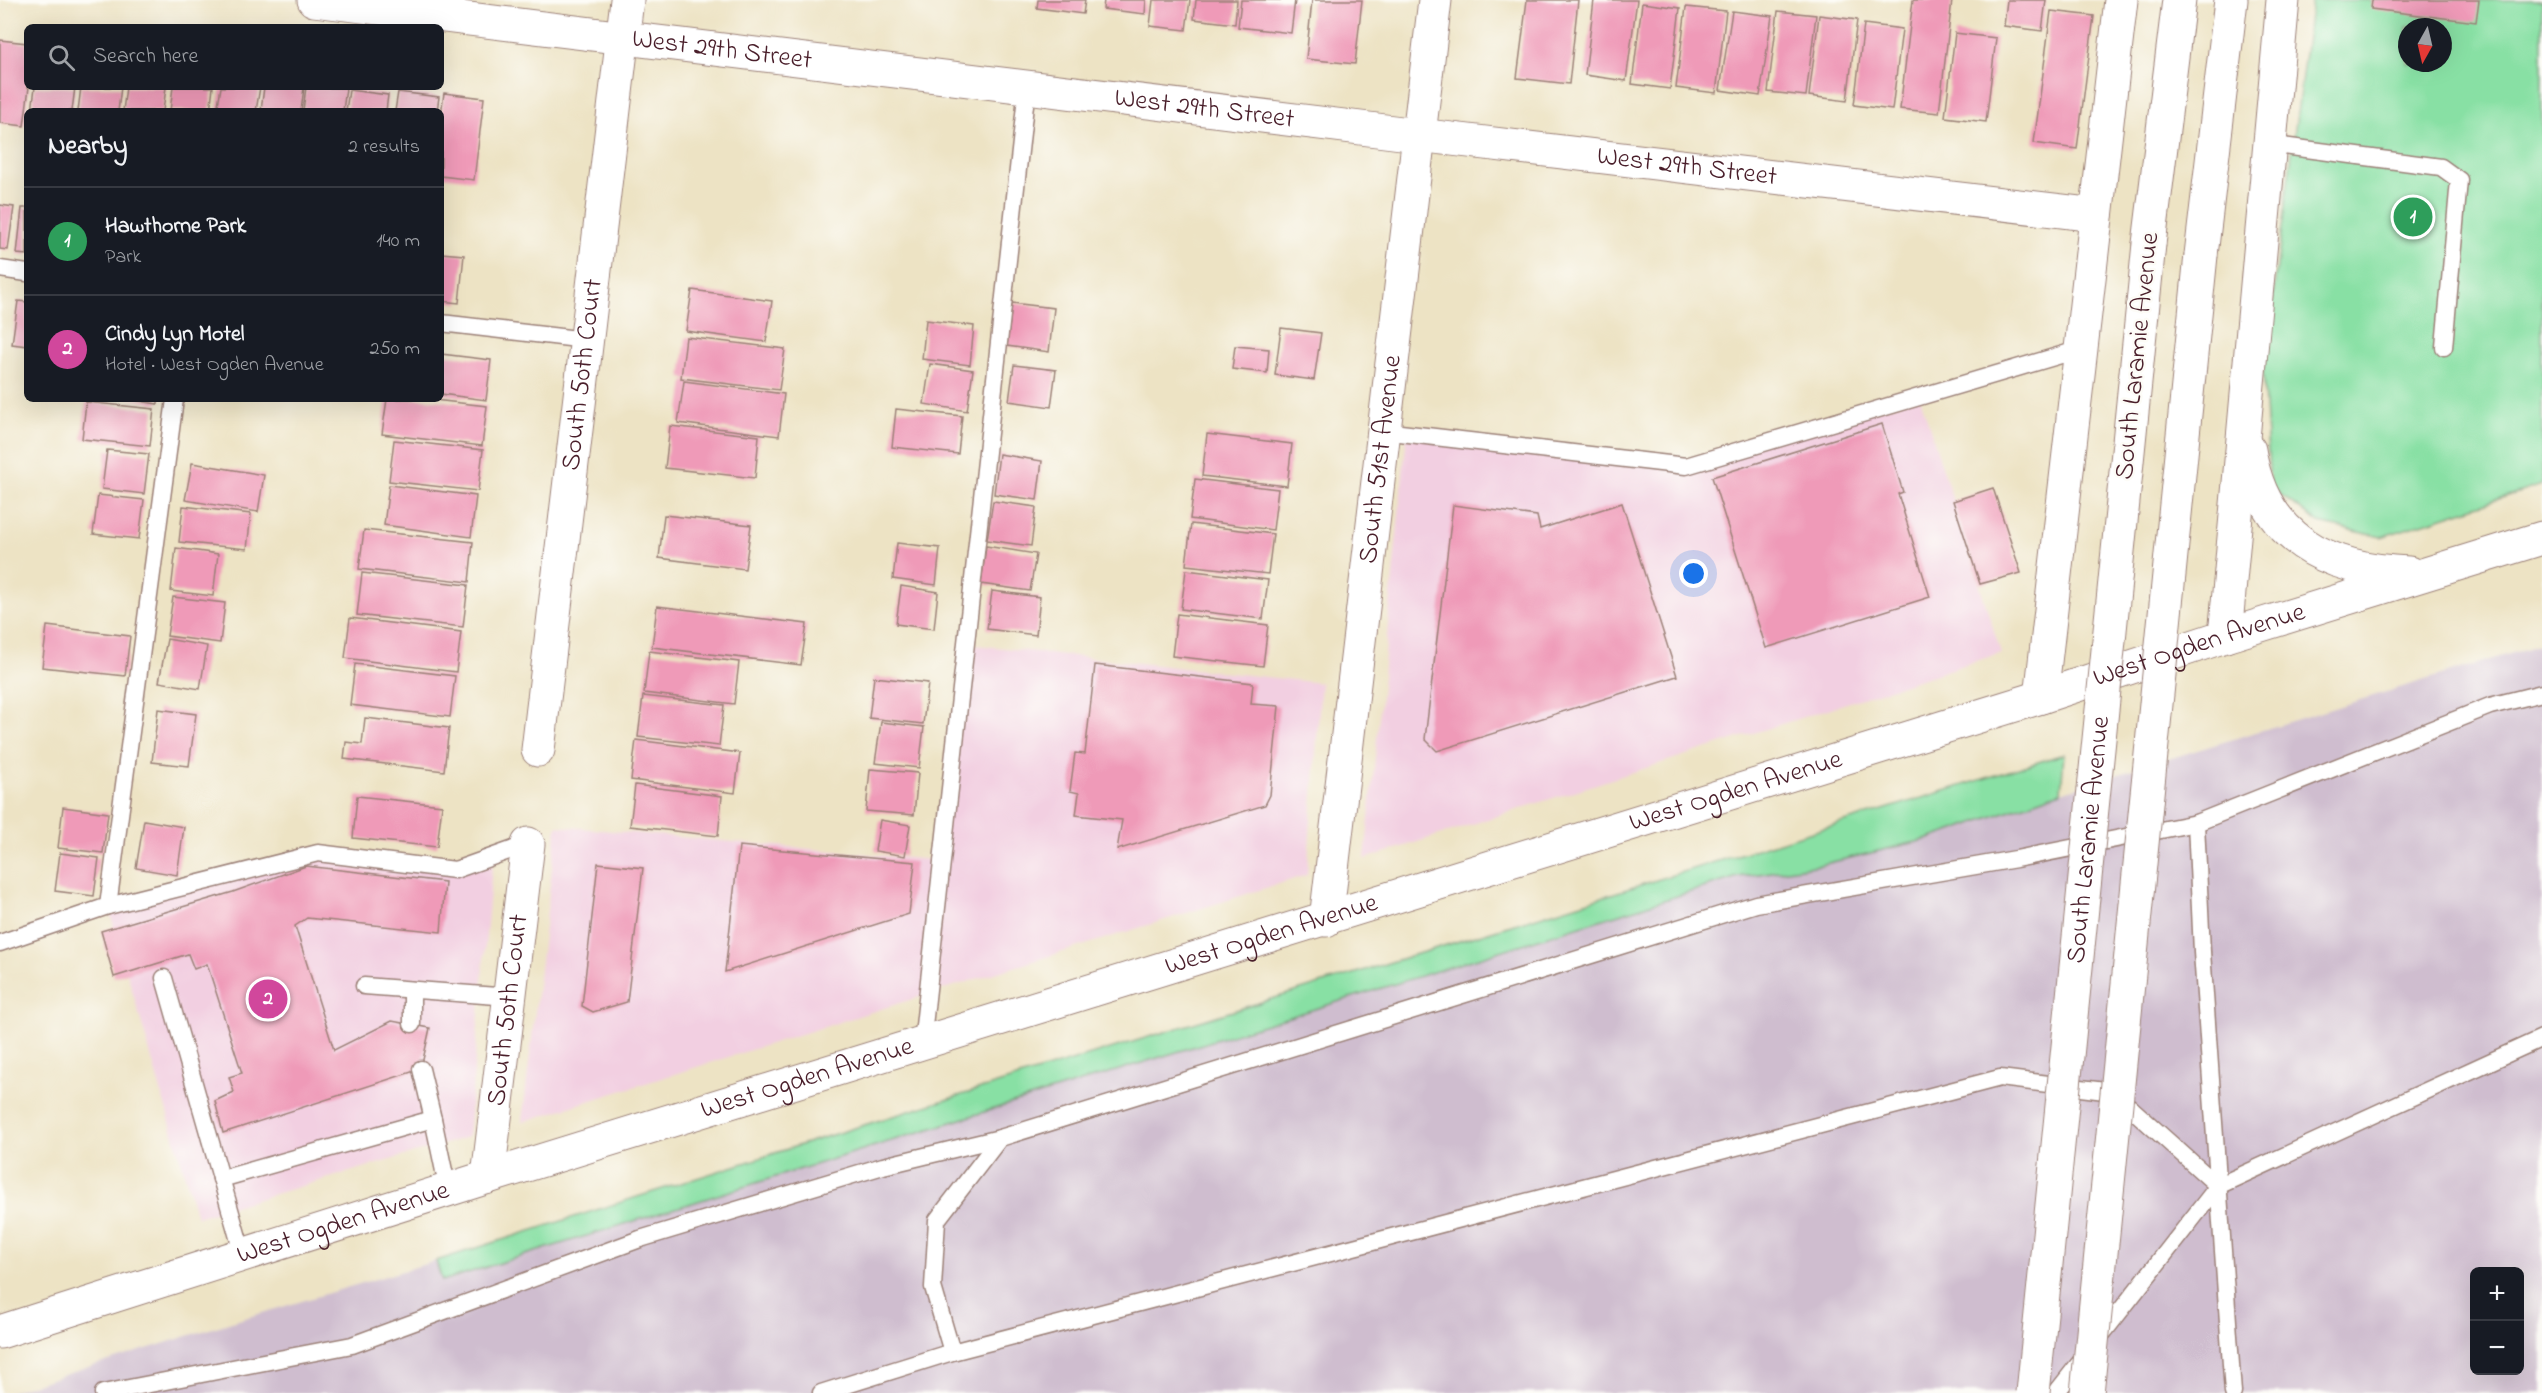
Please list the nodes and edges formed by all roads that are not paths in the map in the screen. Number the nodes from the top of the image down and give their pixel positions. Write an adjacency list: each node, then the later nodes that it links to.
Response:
1 (314, 0): 8 (main road, West 29th Street)
2 (627, 0): 8 (main road, South 50th Court)
3 (1434, 0): 10 (main road, South 51st Avenue)
4 (2121, 0): 12 (main road)
5 (2179, 0): 52 (main road, South Laramie Avenue, bridge)
6 (2232, 0): 54 (main road, South Laramie Avenue, bridge)
7 (2283, 0): 11 (main road)
8 (622, 37): 9 (main road, West 29th Street); 16 (main road, South 50th Court)
9 (1027, 87): 10 (main road, West 29th Street); 39 (lane)
10 (1419, 135): 12 (main road, West 29th Street); 21 (main road, South 51st Avenue)
11 (2268, 144): 17 (lane); 20 (main road)
12 (2096, 214): 18 (main road)
13 (0, 269): 14 (lane)
14 (24, 273)
15 (444, 323): 16 (lane)
16 (586, 340): 27 (main road, South 50th Court)
17 (2444, 347)
18 (2081, 349): 21 (lane); 26 (main road)
19 (175, 402): 30 (lane)
20 (2244, 418): 23 (main road); 24 (main road)
21 (1383, 431): 31 (main road, South 51st Avenue)
22 (2542, 538): 23 (main road, West Ogden Avenue)
23 (2426, 574): 24 (main road, West Ogden Avenue)
24 (2225, 636): 26 (main road, West Ogden Avenue)
25 (2542, 693): 28 (lane)
26 (2041, 698): 31 (main road, West Ogden Avenue)
27 (537, 750)
28 (2196, 823): 42 (lane); 45 (lane)
29 (528, 844): 30 (lane); 36 (main road, South 50th Court)
30 (108, 906): 32 (lane)
31 (1326, 920): 39 (main road, West Ogden Avenue)
32 (0, 943)
33 (164, 978): 44 (lane)
34 (364, 986): 35 (lane)
35 (412, 990): 36 (lane); 37 (lane)
36 (510, 997): 43 (main road, South 50th Court)
37 (412, 1024)
38 (2542, 1038): 45 (lane)
39 (922, 1044): 43 (main road, West Ogden Avenue)
40 (421, 1069): 41 (lane)
41 (433, 1119): 44 (lane); 46 (lane)
42 (1000, 1138): 49 (lane); 50 (lane)
43 (488, 1178): 46 (main road, West Ogden Avenue)
44 (221, 1179): 47 (lane)
45 (2218, 1186): 49 (lane); 53 (lane); 55 (lane)
46 (448, 1190): 47 (main road, West Ogden Avenue)
47 (243, 1255): 48 (main road, West Ogden Avenue)
48 (0, 1332)
49 (952, 1352): 51 (lane)
50 (103, 1393)
51 (821, 1393)
52 (2033, 1393)
53 (2056, 1393)
54 (2086, 1393)
55 (2233, 1393)

